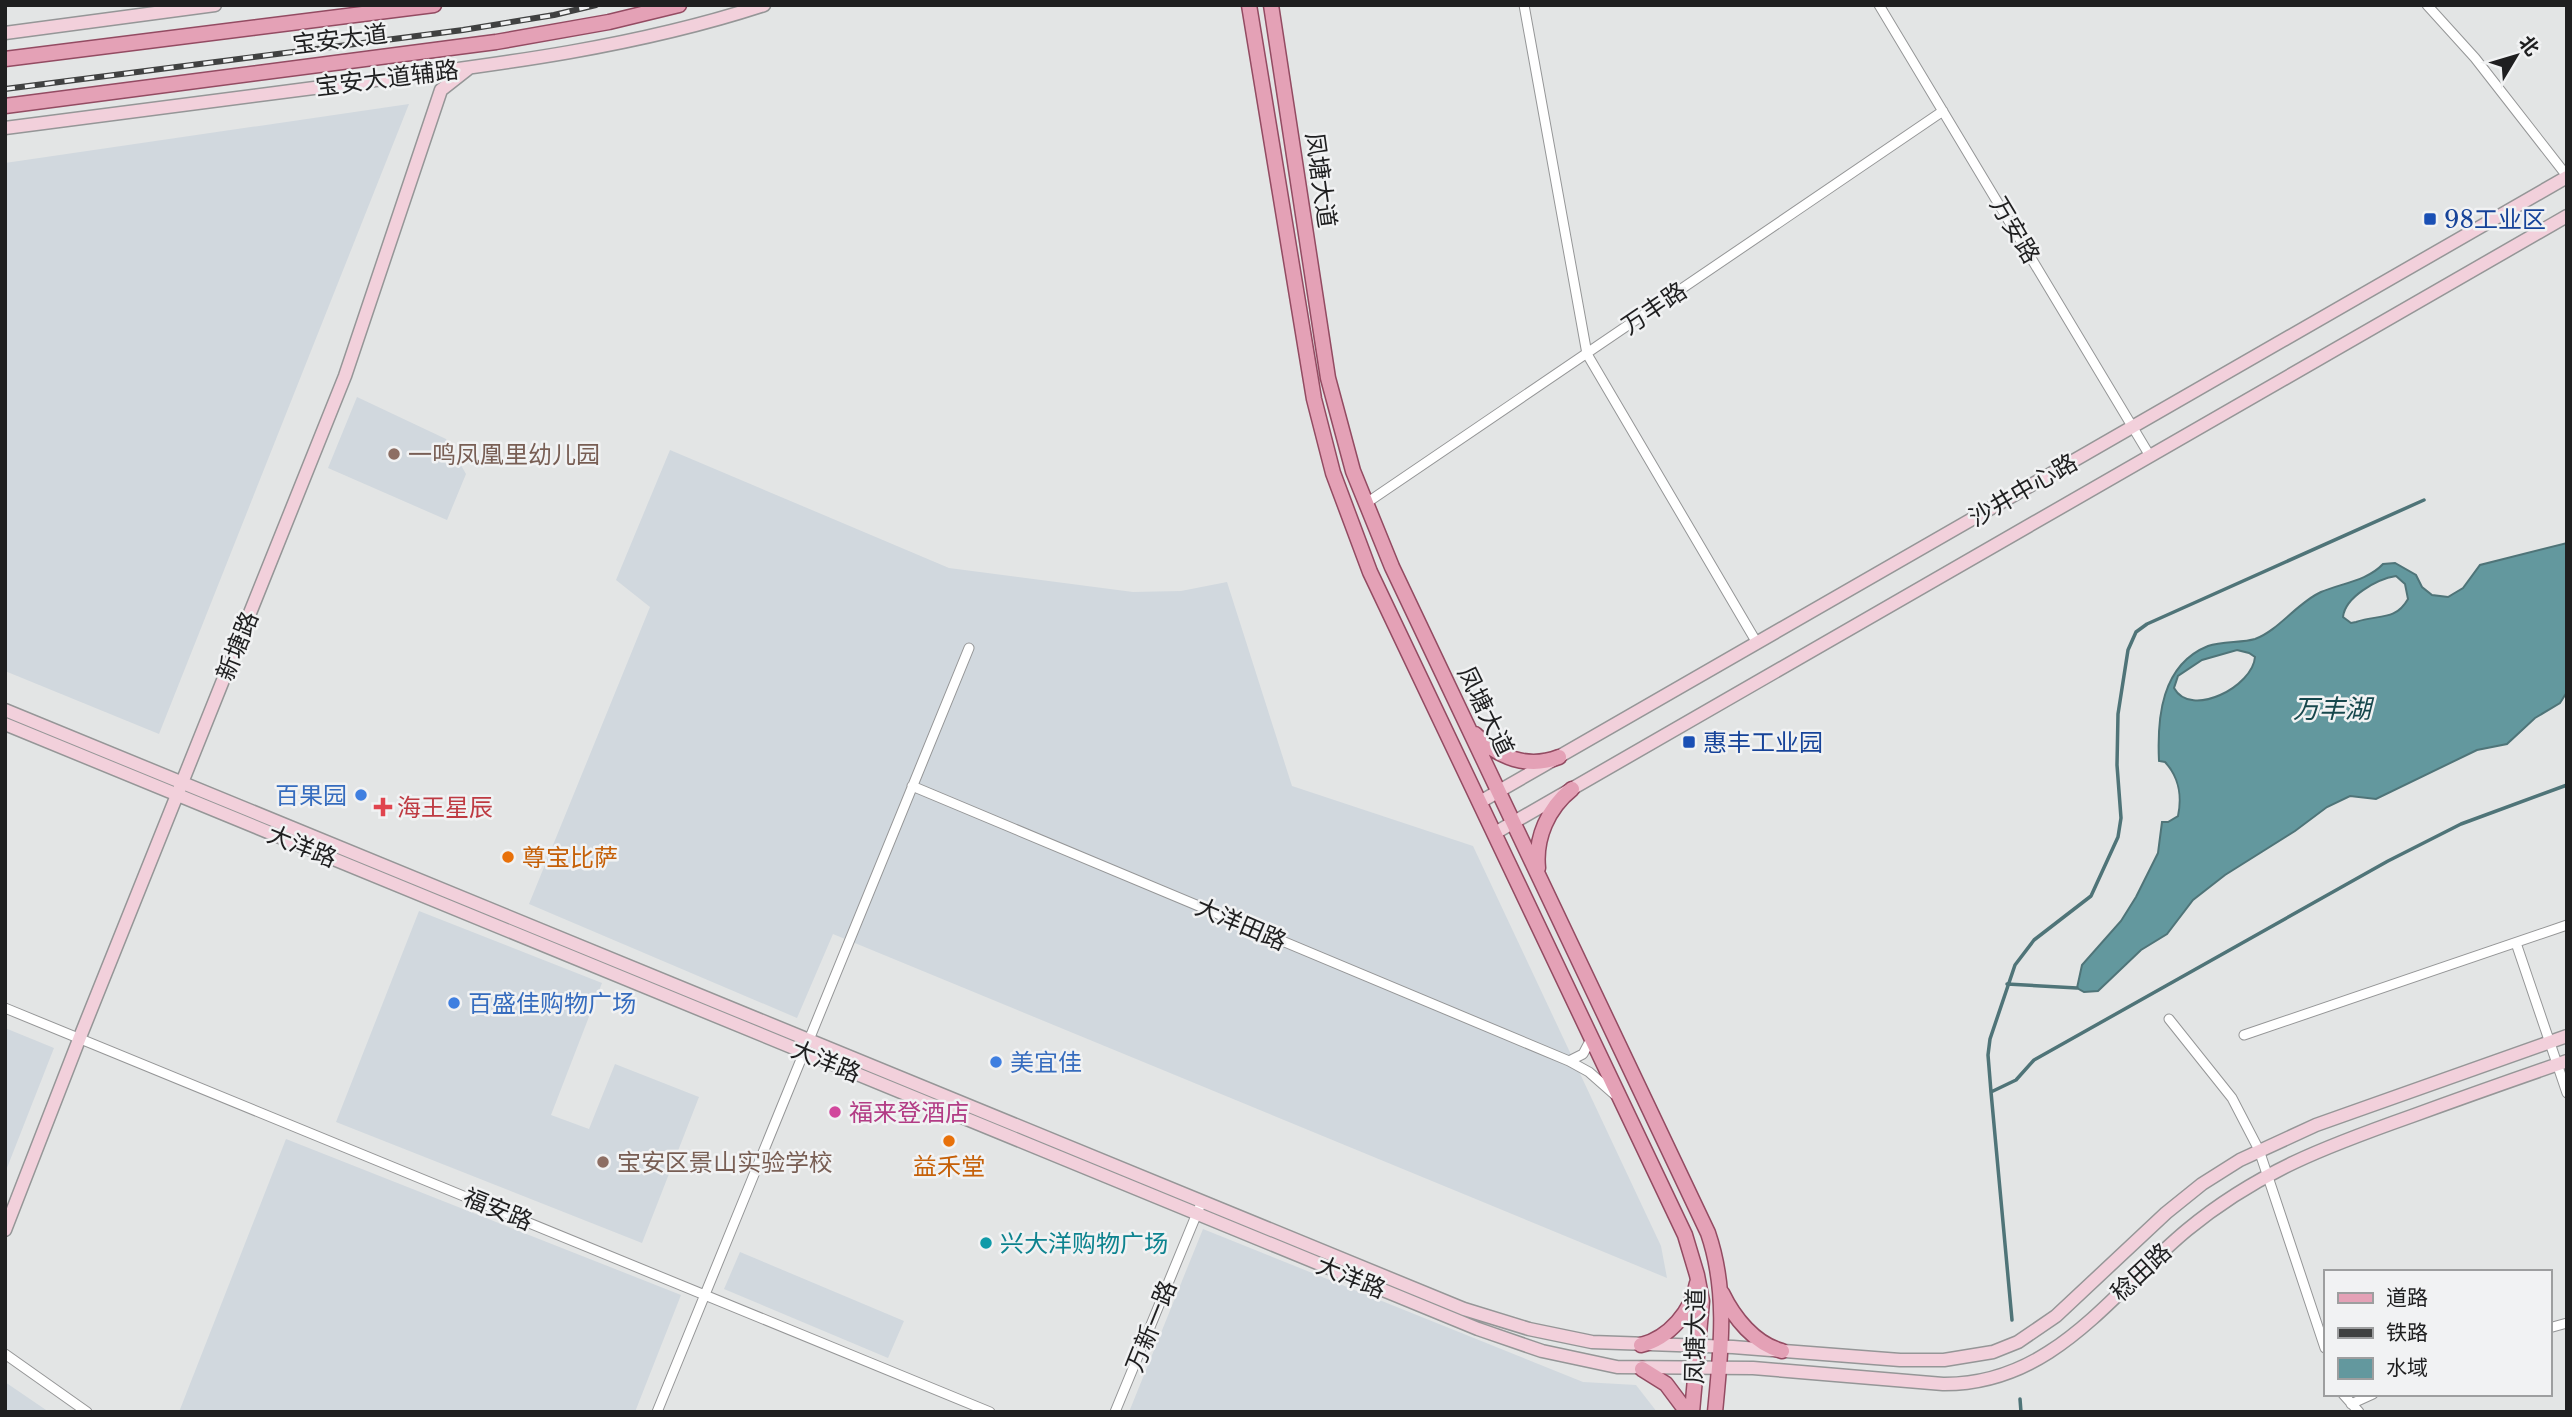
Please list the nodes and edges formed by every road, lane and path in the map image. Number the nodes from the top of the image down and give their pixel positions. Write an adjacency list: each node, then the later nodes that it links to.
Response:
1 (115, 5): 12 (street)
2 (215, 5): 11 (street)
3 (434, 5): 14 (main road, 宝安大道)
4 (679, 5): 16 (main road, 宝安大道)
5 (764, 5): 15 (street, 宝安大道辅路)
6 (1249, 5): 35 (main road, 凤塘大道)
7 (1272, 5): 24 (main road, 凤塘大道)
8 (1524, 5): 21 (street)
9 (1879, 5): 17 (street, 万安路)
10 (2427, 5): 19 (street)
11 (168, 8): 12 (street)
12 (102, 19): 13 (street)
13 (5, 33)
14 (5, 59)
15 (469, 68): 18 (street, 宝安大道辅路); 32 (street, 新塘路)
16 (5, 106)
17 (1943, 111): 21 (street, 万丰路); 22 (street, 万安路)
18 (5, 128)
19 (2567, 177): 22 (street, 沙井中心路)
20 (2567, 216): 23 (street, 沙井中心路)
21 (1587, 354): 24 (street, 万丰路); 25 (street)
22 (2133, 427): 23 (street, 万安路); 25 (street, 沙井中心路)
23 (2150, 456): 33 (street, 沙井中心路)
24 (1365, 504): 28 (main road, 凤塘大道)
25 (1757, 643): 30 (street, 沙井中心路)
26 (968, 648): 31 (street)
27 (5, 710): 32 (street, 大洋路)
28 (1466, 722): 30 (main road); 34 (main road, 凤塘大道)
29 (5, 724): 32 (street, 大洋路)
30 (1559, 757): 34 (street, 沙井中心路)
31 (912, 786): 48 (street); 49 (street, 大洋田路)
32 (180, 789): 46 (street, 新塘路); 48 (street, 大洋路)
33 (1572, 789): 36 (street, 沙井中心路); 38 (main road)
34 (1499, 792): 35 (street, 沙井中心路); 36 (main road, 凤塘大道)
35 (1480, 802): 37 (main road, 凤塘大道)
36 (1514, 822): 37 (street, 沙井中心路); 38 (main road, 凤塘大道)
37 (1495, 833): 43 (main road, 凤塘大道)
38 (1540, 876): 58 (main road, 凤塘大道)
39 (2567, 925): 40 (street)
40 (2516, 943): 44 (street); 47 (street)
41 (5, 1008): 46 (street, 福安路)
42 (2169, 1019): 53 (street)
43 (1591, 1035): 49 (street); 52 (main road, 凤塘大道)
44 (2244, 1035)
45 (2567, 1036): 47 (street, 稔田路)
46 (80, 1037): 56 (street, 新塘路); 59 (street, 福安路)
47 (2550, 1042): 50 (street); 53 (street, 稔田路)
48 (806, 1046): 55 (street, 大洋路); 59 (street)
49 (1569, 1061): 52 (street, 大洋田路)
50 (2562, 1062): 51 (street); 54 (street, 稔田路)
51 (2567, 1093)
52 (1626, 1107): 57 (main road, 凤塘大道)
53 (2259, 1150): 54 (street); 64 (street, 稔田路)
54 (2268, 1174): 61 (street); 66 (street, 稔田路)
55 (1199, 1207): 60 (street, 大洋路); 67 (street, 大洋路); 75 (street, 万新一路)
56 (5, 1230)
57 (1697, 1275): 60 (main road); 62 (main road, 凤塘大道)
58 (1721, 1289): 63 (main road, 凤塘大道); 64 (main road)
59 (705, 1294): 73 (street); 74 (street, 福安路)
60 (1641, 1345): 62 (street, 大洋路)
61 (2324, 1345)
62 (1699, 1347): 63 (street, 稔田路); 68 (main road, 凤塘大道)
63 (1720, 1347): 64 (street, 稔田路); 66 (main road, 凤塘大道)
64 (1782, 1351)
65 (5, 1354): 72 (street)
66 (1718, 1368): 68 (street, 稔田路); 78 (main road, 凤塘大道)
67 (1642, 1369): 68 (street, 大洋路); 76 (main road)
68 (1697, 1369): 77 (main road, 凤塘大道)
69 (2345, 1396): 71 (street)
70 (2369, 1396): 71 (street)
71 (2351, 1404): 79 (street)
72 (87, 1412)
73 (657, 1412)
74 (990, 1412)
75 (1115, 1412)
76 (1687, 1412)
77 (1692, 1412)
78 (1714, 1412)
79 (2359, 1412)

